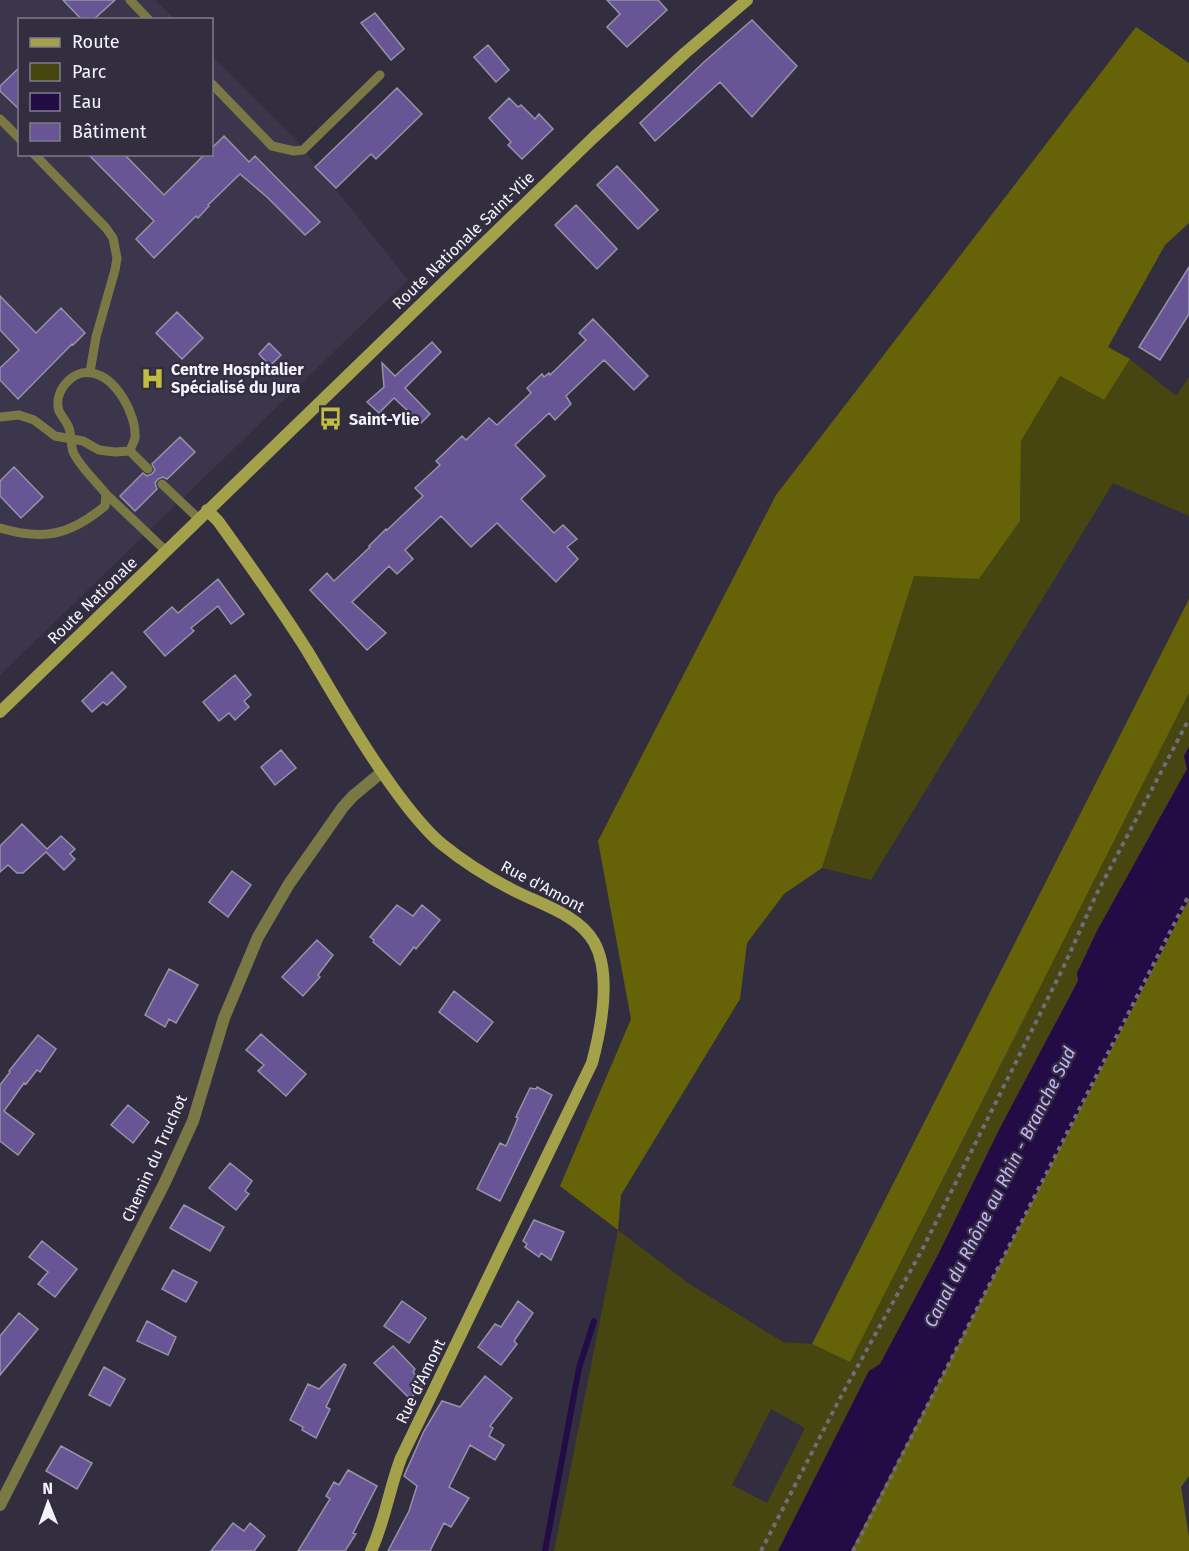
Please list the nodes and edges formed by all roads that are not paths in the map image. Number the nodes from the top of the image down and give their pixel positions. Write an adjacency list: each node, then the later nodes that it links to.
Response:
1 (130, 0): 3 (lane)
2 (747, 0): 16 (street, Route Nationale Saint-Ylie)
3 (147, 18)
4 (380, 75): 5 (lane)
5 (213, 85)
6 (0, 119): 7 (lane)
7 (18, 137)
8 (36, 156): 9 (lane)
9 (90, 372): 11 (lane); 12 (lane)
10 (0, 417): 11 (lane)
11 (70, 439): 12 (lane); 15 (lane)
12 (130, 451): 13 (lane)
13 (148, 469)
14 (162, 484): 16 (lane)
15 (106, 494): 17 (lane); 18 (lane)
16 (203, 514): 18 (street, Route Nationale); 20 (street, Rue d'Amont)
17 (0, 528)
18 (166, 551): 19 (street, Route Nationale)
19 (0, 712)
20 (382, 772): 21 (street, Chemin du Truchot); 22 (street, Rue d'Amont)
21 (0, 1505)
22 (371, 1551)

